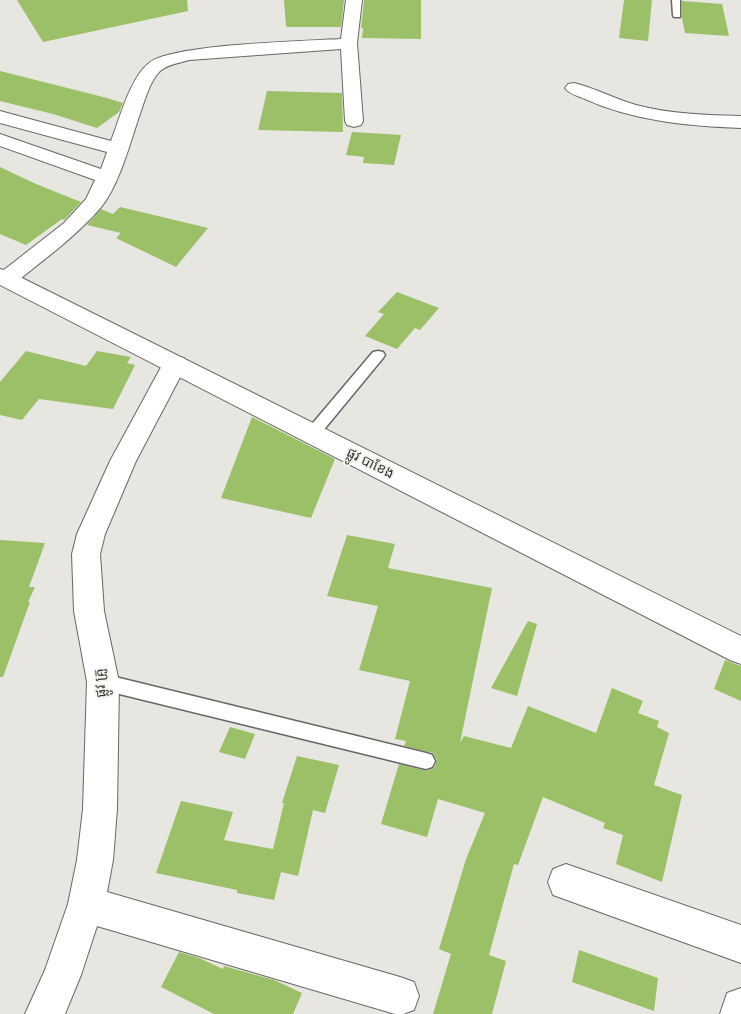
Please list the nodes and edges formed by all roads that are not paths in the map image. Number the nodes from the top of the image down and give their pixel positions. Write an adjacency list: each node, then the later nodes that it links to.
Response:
1 (354, 0): 4 (street)
2 (676, 0): 3 (lane)
3 (676, 15)
4 (349, 43): 7 (street); 10 (street)
5 (574, 88): 8 (street)
6 (0, 118): 10 (street)
7 (354, 121)
8 (741, 122)
9 (0, 140): 11 (street)
10 (119, 149): 11 (street)
11 (107, 178): 12 (street)
12 (3, 277): 14 (street, ផ្លូវ បាខែង)
13 (378, 355): 15 (lane)
14 (175, 364): 15 (street, ផ្លូវ បាខែង); 17 (street, ផ្លូវ គ្រូ)
15 (312, 434): 16 (street, ផ្លូវ បាខែង)
16 (741, 652)
17 (103, 682): 18 (lane); 20 (street, ផ្លូវ គ្រូ)
18 (426, 761)
19 (566, 882): 21 (street)
20 (86, 904): 22 (street); 24 (street, ផ្លូវ គ្រូ)
21 (741, 944)
22 (400, 996)
23 (741, 1007): 25 (street)
24 (45, 1014)
25 (740, 1014)

